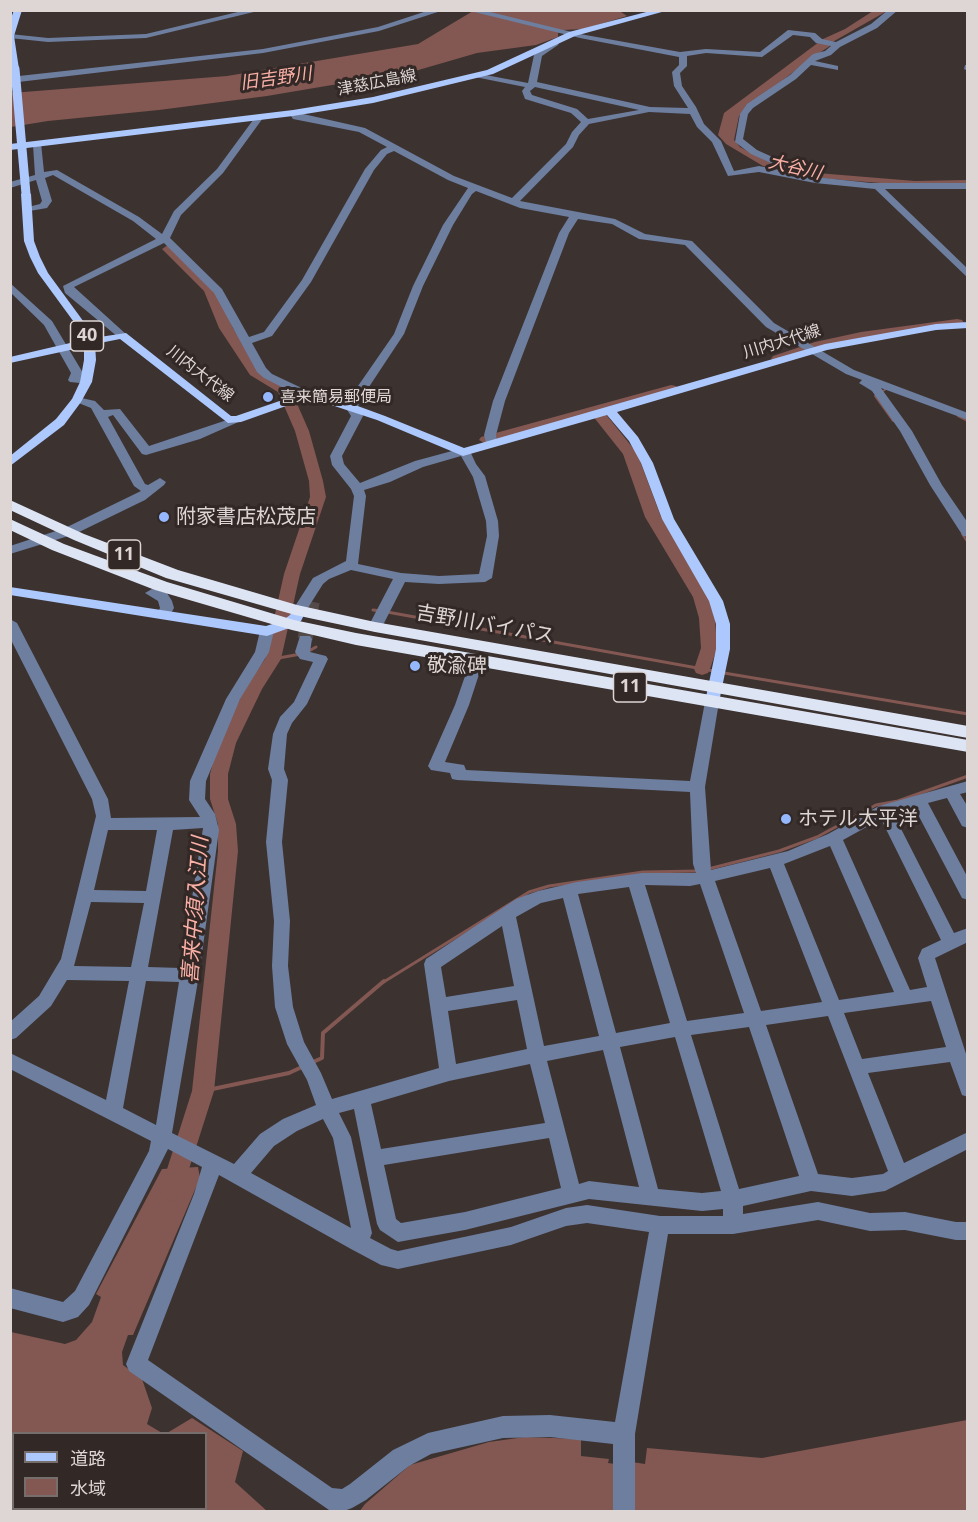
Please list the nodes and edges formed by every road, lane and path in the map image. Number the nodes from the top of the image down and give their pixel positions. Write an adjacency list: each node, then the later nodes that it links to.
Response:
1 (18, 10): 8 (main road, 40)
2 (258, 10): 8 (street)
3 (440, 10): 15 (street)
4 (665, 10): 7 (main road, 津慈広島線)
5 (894, 10): 10 (street)
6 (470, 11): 7 (street)
7 (567, 33): 9 (main road, 津慈広島線); 11 (street)
8 (10, 36): 32 (main road, 40, bridge)
9 (555, 41): 14 (main road, 津慈広島線); 16 (street)
10 (835, 44): 11 (street); 12 (street)
11 (681, 54): 18 (street)
12 (808, 62): 13 (street); 26 (street)
13 (835, 68)
14 (478, 75): 16 (street); 19 (main road, 津慈広島線)
15 (10, 80)
16 (531, 85): 17 (street); 21 (street)
17 (654, 111): 18 (street); 21 (street)
18 (694, 111): 29 (street)
19 (293, 113): 20 (main road, 津慈広島線); 24 (street)
20 (259, 118): 22 (main road, 津慈広島線); 34 (street)
21 (586, 122): 31 (street)
22 (38, 145): 23 (main road, 津慈広島線); 25 (street)
23 (10, 147)
24 (394, 147): 30 (street); 40 (street)
25 (40, 176): 27 (street); 32 (street); 34 (street)
26 (968, 177)
27 (10, 185)
28 (968, 186): 29 (street)
29 (878, 187): 35 (street)
30 (474, 188): 31 (street); 47 (street)
31 (514, 202): 33 (street)
32 (27, 210): 39 (main road, 40)
33 (574, 216): 42 (street); 52 (street)
34 (164, 239): 38 (street); 40 (street)
35 (968, 274)
36 (10, 286): 41 (street)
37 (968, 325): 42 (main road, 川内大代線)
38 (122, 335): 39 (main road); 51 (main road, 川内大代線)
39 (89, 342): 41 (main road); 44 (main road, 40)
40 (245, 342): 45 (street)
41 (64, 348): 43 (main road); 44 (street)
42 (811, 350): 48 (main road, 川内大代線); 50 (street); 61 (street)
43 (10, 360)
44 (86, 382): 46 (main road, 40)
45 (295, 399): 47 (main road, 川内大代線); 51 (main road, 川内大代線)
46 (77, 400): 49 (street); 54 (main road, 40)
47 (353, 408): 53 (main road, 川内大代線); 56 (street)
48 (609, 410): 52 (main road, 川内大代線); 76 (main road)
49 (100, 415): 51 (street); 57 (street)
50 (968, 417)
51 (237, 420)
52 (490, 440): 53 (main road, 川内大代線)
53 (464, 452): 56 (street); 66 (street)
54 (10, 462)
55 (160, 482): 57 (street)
56 (357, 488): 64 (street)
57 (150, 491): 60 (street)
58 (10, 504): 60 (highway, 吉野川バイパス / 11)
59 (10, 524): 62 (highway, 吉野川バイパス / 11)
60 (70, 531): 62 (street); 70 (highway, 吉野川バイパス / 11)
61 (968, 533)
62 (42, 540): 63 (street); 70 (highway, 吉野川バイパス / 11)
63 (10, 550)
64 (350, 566): 65 (street); 66 (street)
65 (332, 572): 69 (street); 74 (street)
66 (401, 577): 72 (street)
67 (10, 591): 71 (main road)
68 (152, 593): 71 (street)
69 (313, 598)
70 (237, 601): 74 (highway, 吉野川バイパス / 11)
71 (164, 615): 74 (main road)
72 (379, 618): 74 (highway, 吉野川バイパス / 11); 76 (highway, 吉野川バイパス / 11)
73 (10, 623): 84 (street)
74 (295, 635): 75 (highway, 吉野川バイパス / 11); 85 (street); 118 (street)
75 (477, 660): 76 (highway, 吉野川バイパス / 11); 80 (street)
76 (716, 684): 77 (highway, 吉野川バイパス / 11); 78 (highway, 吉野川バイパス / 11); 80 (street)
77 (968, 732)
78 (968, 746)
79 (968, 786): 81 (street)
80 (697, 787): 90 (street)
81 (950, 790): 82 (street); 86 (street)
82 (919, 801): 83 (street); 93 (street)
83 (884, 810): 88 (street); 98 (street)
84 (102, 811): 87 (street); 94 (street)
85 (209, 822): 87 (street); 100 (street)
86 (968, 822)
87 (166, 825): 95 (street)
88 (834, 838): 89 (street); 104 (street)
89 (775, 861): 90 (street); 106 (street)
90 (704, 871): 91 (street); 107 (street)
91 (635, 880): 92 (street); 108 (street)
92 (569, 891): 96 (street); 110 (street)
93 (968, 894)
94 (85, 896): 95 (street); 99 (street)
95 (153, 897): 101 (street)
96 (506, 917): 102 (street); 105 (street)
97 (968, 934): 98 (street)
98 (951, 943): 103 (street)
99 (63, 973): 101 (street); 109 (street)
100 (190, 975): 101 (street); 121 (street)
101 (140, 976): 119 (street)
102 (524, 992): 105 (street); 112 (street)
103 (937, 993): 104 (street); 111 (street)
104 (905, 997): 106 (street)
105 (438, 1005): 115 (street)
106 (834, 1008): 107 (street); 114 (street)
107 (755, 1019): 108 (street); 127 (street)
108 (680, 1029): 110 (street); 130 (street)
109 (10, 1033)
110 (610, 1041): 112 (street); 129 (street)
111 (957, 1053): 114 (street); 116 (street)
112 (537, 1055): 115 (street); 120 (street)
113 (10, 1060): 119 (street)
114 (858, 1067): 125 (street)
115 (449, 1073): 117 (street)
116 (968, 1089)
117 (361, 1100): 118 (street); 123 (street)
118 (327, 1110): 126 (street); 134 (street)
119 (113, 1112): 121 (street)
120 (556, 1129): 123 (street); 128 (street)
121 (167, 1138): 124 (street); 135 (street)
122 (968, 1140): 125 (street)
123 (375, 1158): 128 (street)
124 (211, 1161): 126 (street); 136 (street)
125 (899, 1174): 127 (street)
126 (237, 1175): 134 (street)
127 (811, 1182): 130 (street)
128 (572, 1193): 129 (street)
129 (649, 1197): 130 (street)
130 (733, 1198): 132 (street)
131 (660, 1225): 132 (street); 134 (street); 136 (street)
132 (733, 1225): 133 (street)
133 (968, 1231)
134 (358, 1243)
135 (10, 1298)
136 (624, 1434): 137 (street)
137 (624, 1512)

